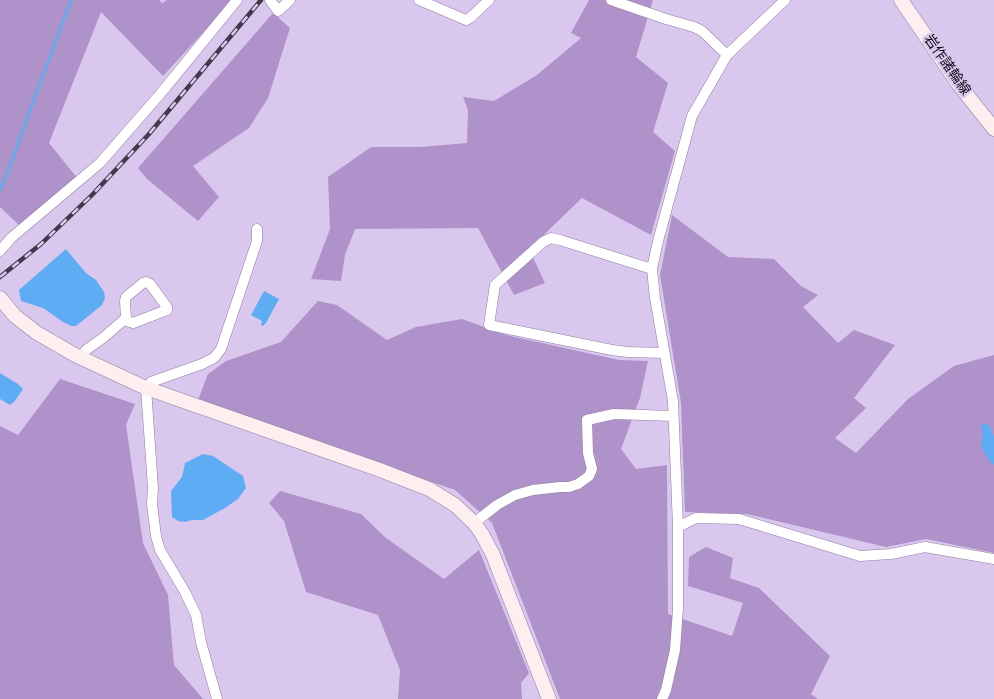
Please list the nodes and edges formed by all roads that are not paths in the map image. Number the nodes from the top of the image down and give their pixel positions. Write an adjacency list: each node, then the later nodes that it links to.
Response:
1 (237, 0): 12 (street)
2 (270, 0): 3 (street)
3 (290, 0)
4 (419, 0): 5 (street)
5 (489, 0)
6 (611, 0): 9 (street)
7 (785, 0): 9 (street)
8 (901, 0): 10 (street, 岩作諸輪線)
9 (727, 55): 13 (street)
10 (994, 129)
11 (257, 229): 18 (street)
12 (0, 251)
13 (652, 269): 16 (street); 16 (street)
14 (0, 298): 17 (street)
15 (126, 318): 15 (street); 17 (street)
16 (664, 353): 19 (street)
17 (81, 358): 18 (street)
18 (148, 388): 20 (street); 23 (street)
19 (673, 416): 20 (street); 21 (street)
20 (474, 523): 24 (street)
21 (678, 527): 22 (street); 25 (street)
22 (994, 559)
23 (217, 699)
24 (549, 699)
25 (662, 699)

